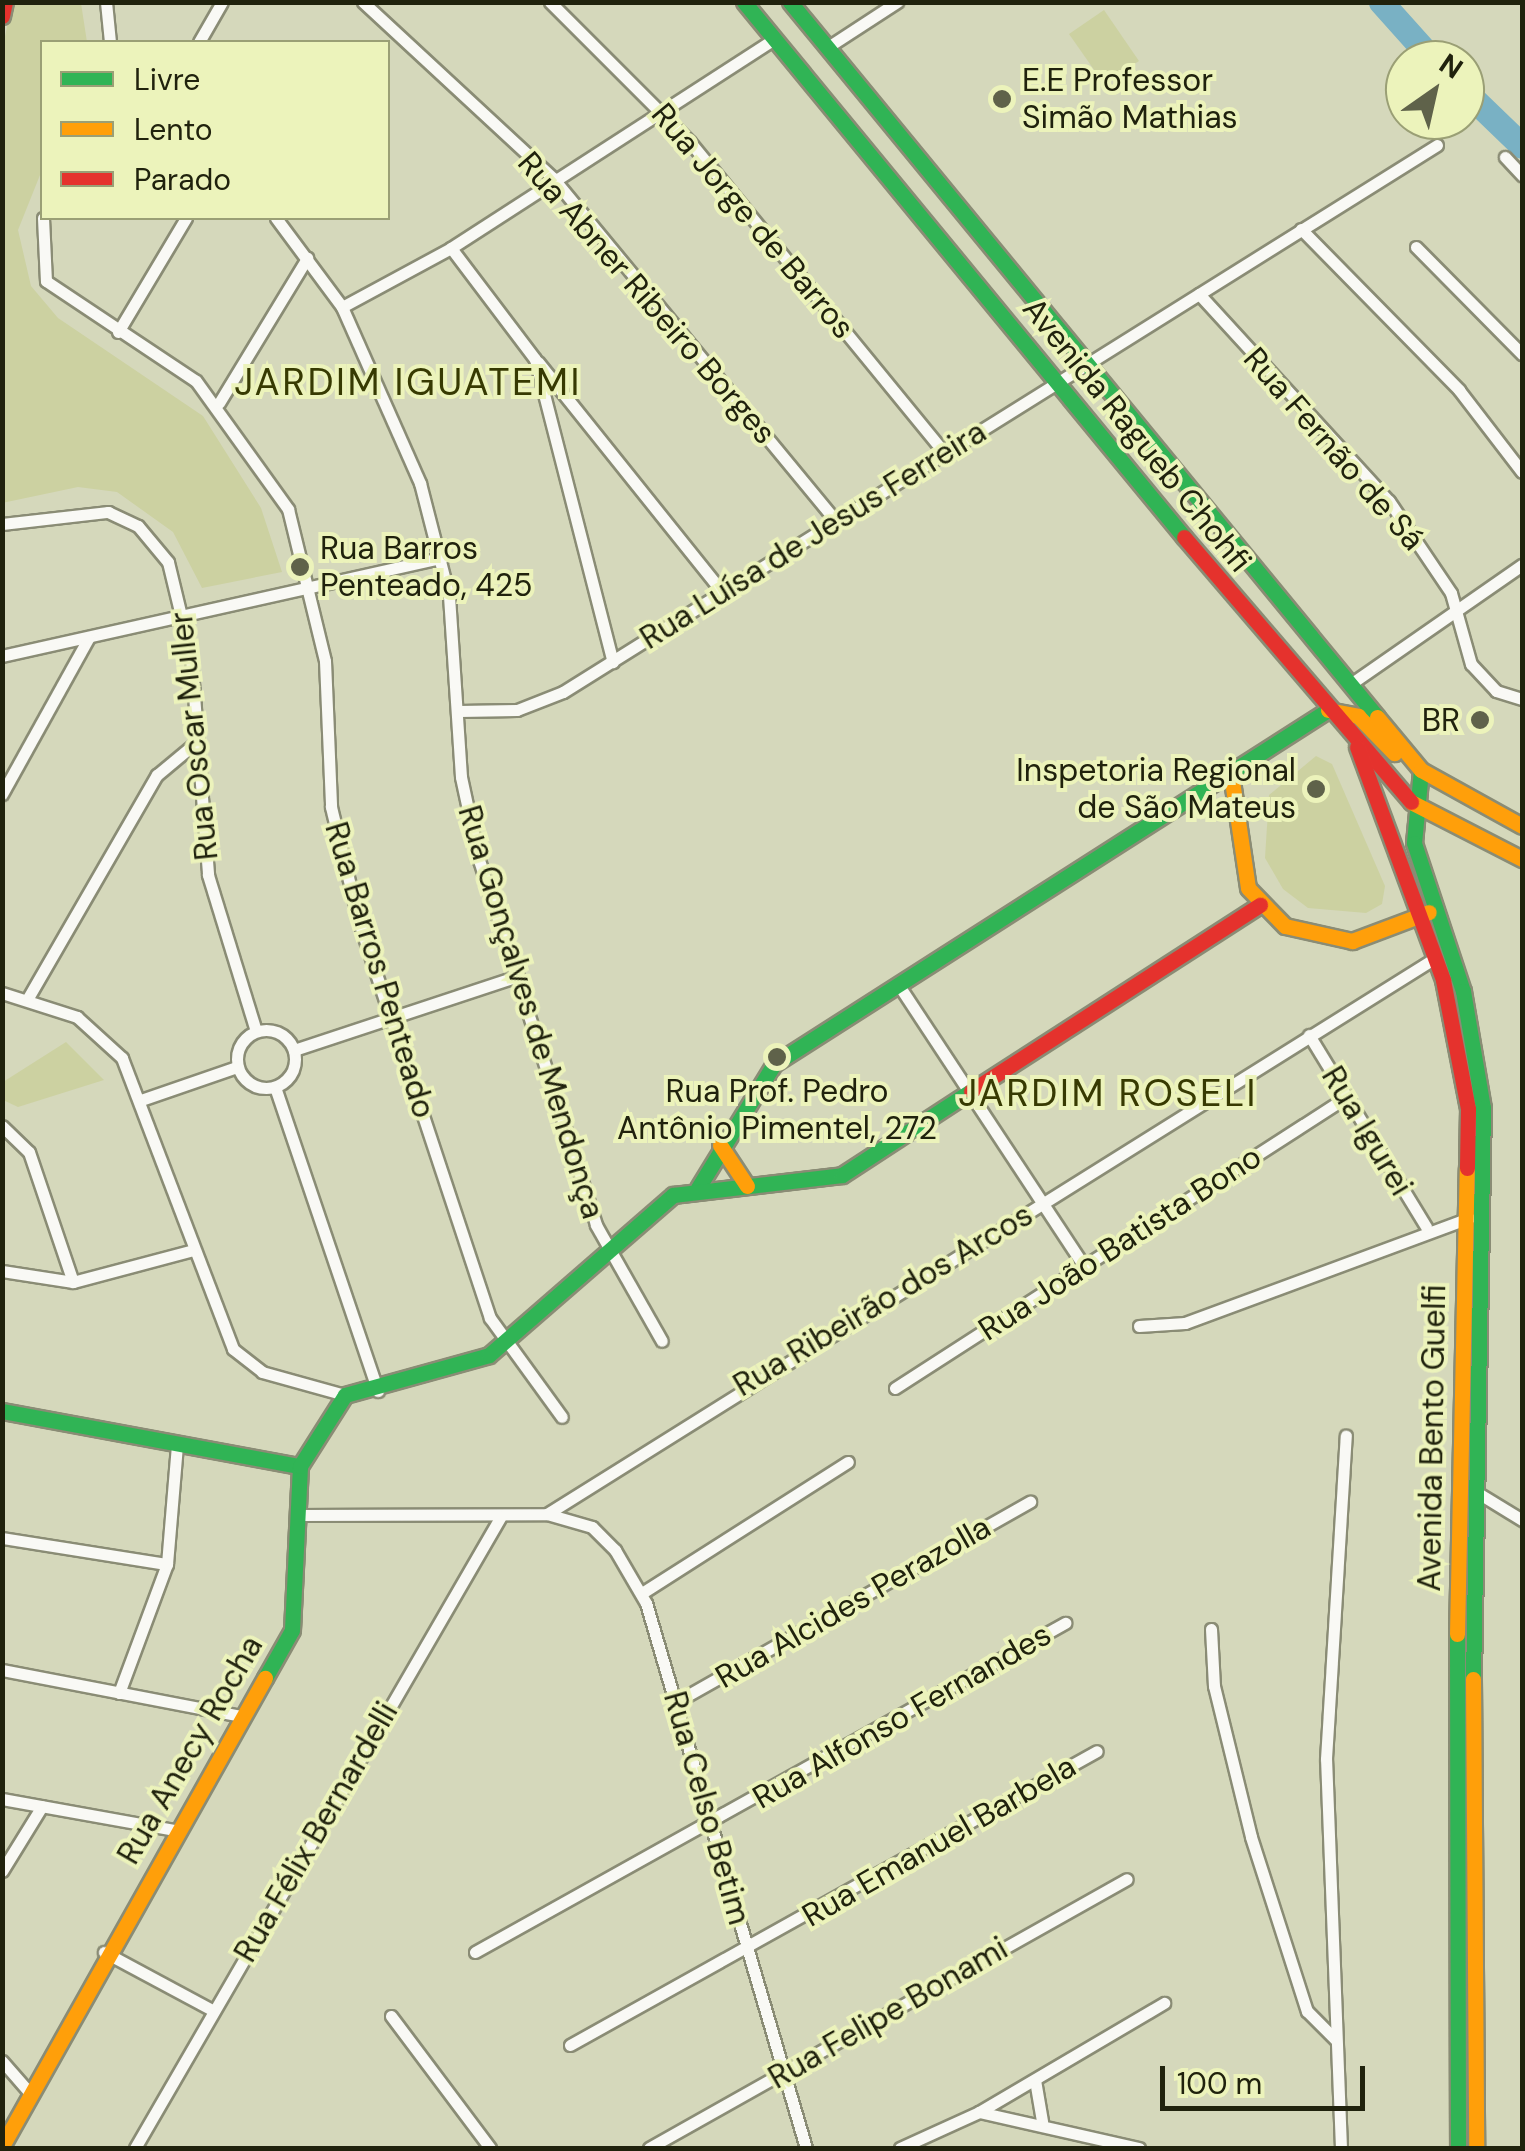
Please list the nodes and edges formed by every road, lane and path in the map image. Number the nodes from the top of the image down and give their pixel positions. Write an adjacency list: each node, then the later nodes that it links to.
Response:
1 (5, 2): 9 (main road)
2 (106, 2): 11 (street)
3 (222, 2): 12 (street)
4 (363, 2): 18 (street, Rua Abner Ribeiro Borges)
5 (550, 2): 14 (street, Rua Jorge de Barros)
6 (744, 2): 10 (main road, Avenida Ragueb Chohfi)
7 (790, 2): 13 (main road, Avenida Ragueb Chohfi)
8 (897, 2): 13 (street)
9 (2, 16)
10 (775, 38): 14 (street); 32 (main road, Avenida Ragueb Chohfi)
11 (110, 40)
12 (200, 40)
13 (831, 45): 31 (main road, Avenida Ragueb Chohfi)
14 (659, 106): 18 (street); 34 (street, Rua Jorge de Barros)
15 (1436, 145): 22 (street, Rua Luísa de Jesus Ferreira)
16 (1505, 157): 17 (street)
17 (1522, 174)
18 (553, 178): 24 (street); 36 (street, Rua Abner Ribeiro Borges)
19 (43, 220): 28 (street, Rua Barros Penteado)
20 (185, 220): 28 (street)
21 (278, 220): 25 (street, Rua Gonçalves de Mendonça)
22 (1301, 229): 26 (street, Rua Luísa de Jesus Ferreira); 35 (street)
23 (1416, 247): 29 (street)
24 (451, 248): 27 (street); 30 (street, Rua Luísa de Jesus Ferreira)
25 (307, 258): 27 (street, Rua Gonçalves de Mendonça); 33 (street)
26 (1199, 294): 31 (street, Rua Luísa de Jesus Ferreira); 42 (street, Rua Fernão de Sá)
27 (342, 307): 38 (street, Rua Gonçalves de Mendonça)
28 (118, 332): 33 (street, Rua Barros Penteado)
29 (1522, 354)
30 (536, 358): 41 (street); 46 (street, Rua Luísa de Jesus Ferreira)
31 (1090, 359): 32 (street, Rua Luísa de Jesus Ferreira); 47 (main road, Avenida Ragueb Chohfi)
32 (1057, 381): 34 (street, Rua Luísa de Jesus Ferreira); 49 (main road, Avenida Ragueb Chohfi)
33 (219, 403): 40 (street, Rua Barros Penteado)
34 (943, 452): 36 (street, Rua Luísa de Jesus Ferreira)
35 (1522, 472)
36 (835, 520): 41 (street, Rua Luísa de Jesus Ferreira)
37 (2, 524): 43 (street, Rua Oscar Muller)
38 (442, 558): 40 (street); 50 (street, Rua Gonçalves de Mendonça)
39 (1522, 565): 42 (street)
40 (312, 590): 43 (street); 66 (street, Rua Barros Penteado)
41 (723, 592): 46 (street, Rua Luísa de Jesus Ferreira)
42 (1456, 610): 47 (street); 48 (street, Rua Fernão de Sá)
43 (184, 617): 44 (street); 51 (street, Rua Oscar Muller)
44 (88, 638): 45 (street); 55 (street)
45 (2, 656)
46 (612, 662): 50 (street)
47 (1352, 682): 53 (main road, Avenida Ragueb Chohfi)
48 (1522, 700)
49 (1328, 710): 52 (main road, Avenida Ragueb Chohfi); 53 (main road); 54 (main road)
50 (459, 711): 62 (street, Rua Gonçalves de Mendonça)
51 (193, 744): 65 (street); 67 (street, Rua Oscar Muller)
52 (1357, 747): 56 (main road, Avenida Ragueb Chohfi); 60 (main road, Avenida Bento Guelfi)
53 (1419, 767): 56 (main road, Avenida Bento Guelfi); 57 (main road, Avenida Ragueb Chohfi)
54 (1230, 774): 59 (main road); 63 (main road)
55 (2, 794)
56 (1415, 806): 58 (main road, Avenida Ragueb Chohfi); 60 (main road, Avenida Bento Guelfi)
57 (1522, 826)
58 (1522, 859)
59 (1260, 906): 60 (main road); 72 (main road)
60 (1424, 910): 61 (main road, Avenida Bento Guelfi); 80 (main road, Avenida Bento Guelfi)
61 (1435, 958): 68 (street, Rua Ribeirão dos Arcos); 80 (main road, Avenida Bento Guelfi)
62 (518, 976): 66 (street); 82 (street, Rua Gonçalves de Mendonça)
63 (898, 984): 72 (street); 76 (main road)
64 (2, 992): 65 (street)
65 (28, 998): 74 (street)
66 (391, 1016): 69 (street); 89 (street, Rua Barros Penteado)
67 (256, 1031): 69 (street); 70 (street)
68 (1309, 1034): 73 (street, Rua Igurei); 79 (street, Rua Ribeirão dos Arcos)
69 (294, 1050): 71 (street)
70 (238, 1067): 71 (street); 74 (street)
71 (276, 1087): 91 (street)
72 (970, 1094): 77 (main road); 79 (street)
73 (1345, 1098): 81 (street, Rua Igurei); 84 (street, Rua João Batista Bono)
74 (141, 1100): 83 (street)
75 (2, 1126): 86 (street)
76 (720, 1145): 77 (main road); 78 (main road)
77 (747, 1186): 78 (main road)
78 (698, 1188): 82 (main road)
79 (1042, 1203): 84 (street); 101 (street, Rua Ribeirão dos Arcos)
80 (1473, 1218): 81 (street); 99 (main road, Avenida Bento Guelfi); 143 (main road, Avenida Bento Guelfi)
81 (1426, 1227): 87 (street)
82 (607, 1247): 88 (street, Rua Gonçalves de Mendonça); 89 (main road)
83 (193, 1250): 86 (street); 92 (street)
84 (1084, 1265): 90 (street, Rua João Batista Bono)
85 (2, 1272): 86 (street)
86 (74, 1282)
87 (1139, 1326)
88 (662, 1341)
89 (506, 1344): 91 (main road); 94 (street, Rua Barros Penteado)
90 (895, 1388)
91 (378, 1391): 92 (main road)
92 (345, 1395): 98 (main road, Rua Anecy Rocha)
93 (2, 1411): 96 (main road)
94 (562, 1417)
95 (1346, 1436): 127 (street)
96 (176, 1444): 98 (main road); 106 (street)
97 (848, 1462): 107 (street)
98 (300, 1466): 102 (main road, Rua Anecy Rocha)
99 (1478, 1493): 104 (street); 144 (main road, Avenida Bento Guelfi)
100 (1030, 1502): 112 (street, Rua Alcides Perazolla)
101 (547, 1514): 103 (street, Rua Ribeirão dos Arcos); 107 (street, Rua Celso Betim)
102 (297, 1515): 103 (street, Rua Ribeirão dos Arcos); 113 (main road, Rua Anecy Rocha)
103 (500, 1516): 125 (street, Rua Félix Bernardelli)
104 (1522, 1520)
105 (2, 1538): 106 (street)
106 (167, 1564): 111 (street)
107 (642, 1593): 112 (street, Rua Celso Betim)
108 (1065, 1623): 117 (street, Rua Alfonso Fernandes)
109 (1211, 1630): 127 (street)
110 (2, 1670): 111 (street)
111 (119, 1693): 113 (street)
112 (676, 1702): 117 (street, Rua Celso Betim)
113 (242, 1716): 118 (main road, Rua Anecy Rocha)
114 (1097, 1752): 121 (street, Rua Emanuel Barbela)
115 (2, 1800): 116 (street)
116 (42, 1806): 118 (street); 119 (street)
117 (711, 1825): 121 (street, Rua Celso Betim); 123 (street, Rua Alfonso Fernandes)
118 (175, 1830): 122 (main road, Rua Anecy Rocha)
119 (2, 1870)
120 (1127, 1878): 130 (street, Rua Felipe Bonami)
121 (749, 1949): 128 (street, Rua Emanuel Barbela); 130 (street, Rua Celso Betim)
122 (104, 1952): 125 (street); 132 (main road, Rua Anecy Rocha)
123 (475, 1952)
124 (1164, 2003): 131 (street)
125 (212, 2010): 136 (street, Rua Félix Bernardelli)
126 (391, 2016): 137 (street)
127 (1335, 2040): 142 (street)
128 (570, 2045)
129 (2, 2061): 132 (street)
130 (784, 2074): 138 (street, Rua Felipe Bonami); 139 (street, Rua Celso Betim)
131 (1035, 2080): 133 (street); 134 (street)
132 (28, 2091): 135 (main road, Rua Anecy Rocha)
133 (979, 2112): 134 (street); 140 (street)
134 (1042, 2121): 141 (street)
135 (2, 2146)
136 (134, 2148)
137 (490, 2148)
138 (649, 2148)
139 (806, 2148)
140 (903, 2148)
141 (1140, 2148)
142 (1341, 2148)
143 (1458, 2148)
144 (1476, 2148)

